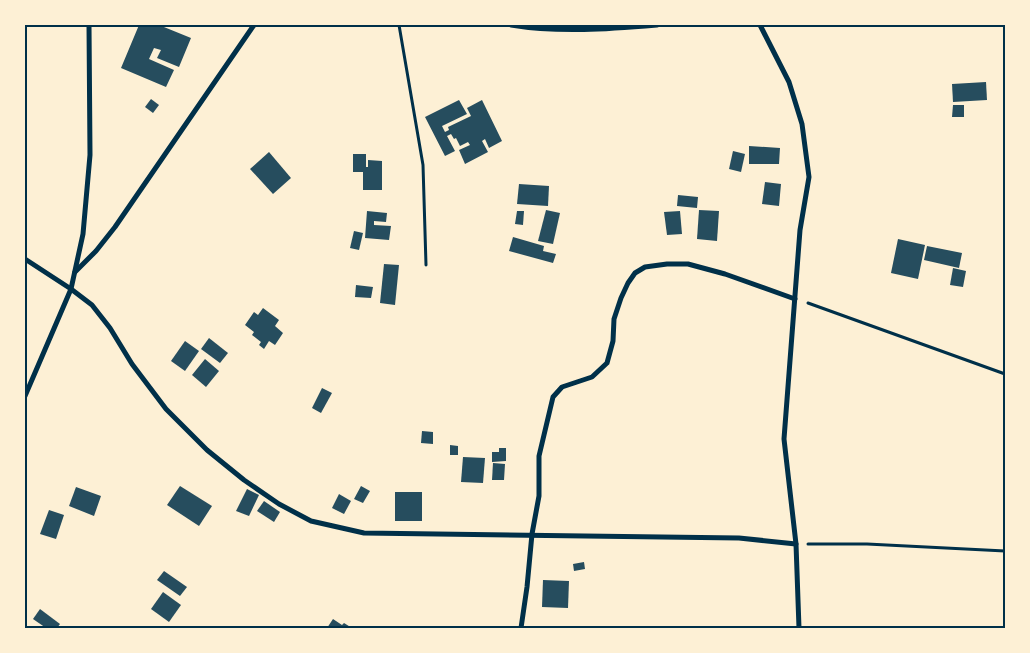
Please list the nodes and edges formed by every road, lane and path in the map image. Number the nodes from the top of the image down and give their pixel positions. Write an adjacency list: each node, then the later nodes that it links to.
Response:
1 (89, 25): 9 (street)
2 (254, 25): 9 (street)
3 (399, 25): 8 (path)
4 (511, 25): 5 (street)
5 (657, 25)
6 (760, 25): 11 (street)
7 (25, 259): 10 (street)
8 (426, 265)
9 (75, 272): 10 (street)
10 (71, 289): 13 (street); 14 (street)
11 (795, 299): 12 (path); 14 (street); 15 (street)
12 (1005, 374)
13 (25, 396)
14 (532, 534): 15 (street); 17 (street)
15 (796, 544): 16 (path); 18 (street)
16 (1005, 551)
17 (521, 628)
18 (799, 628)

